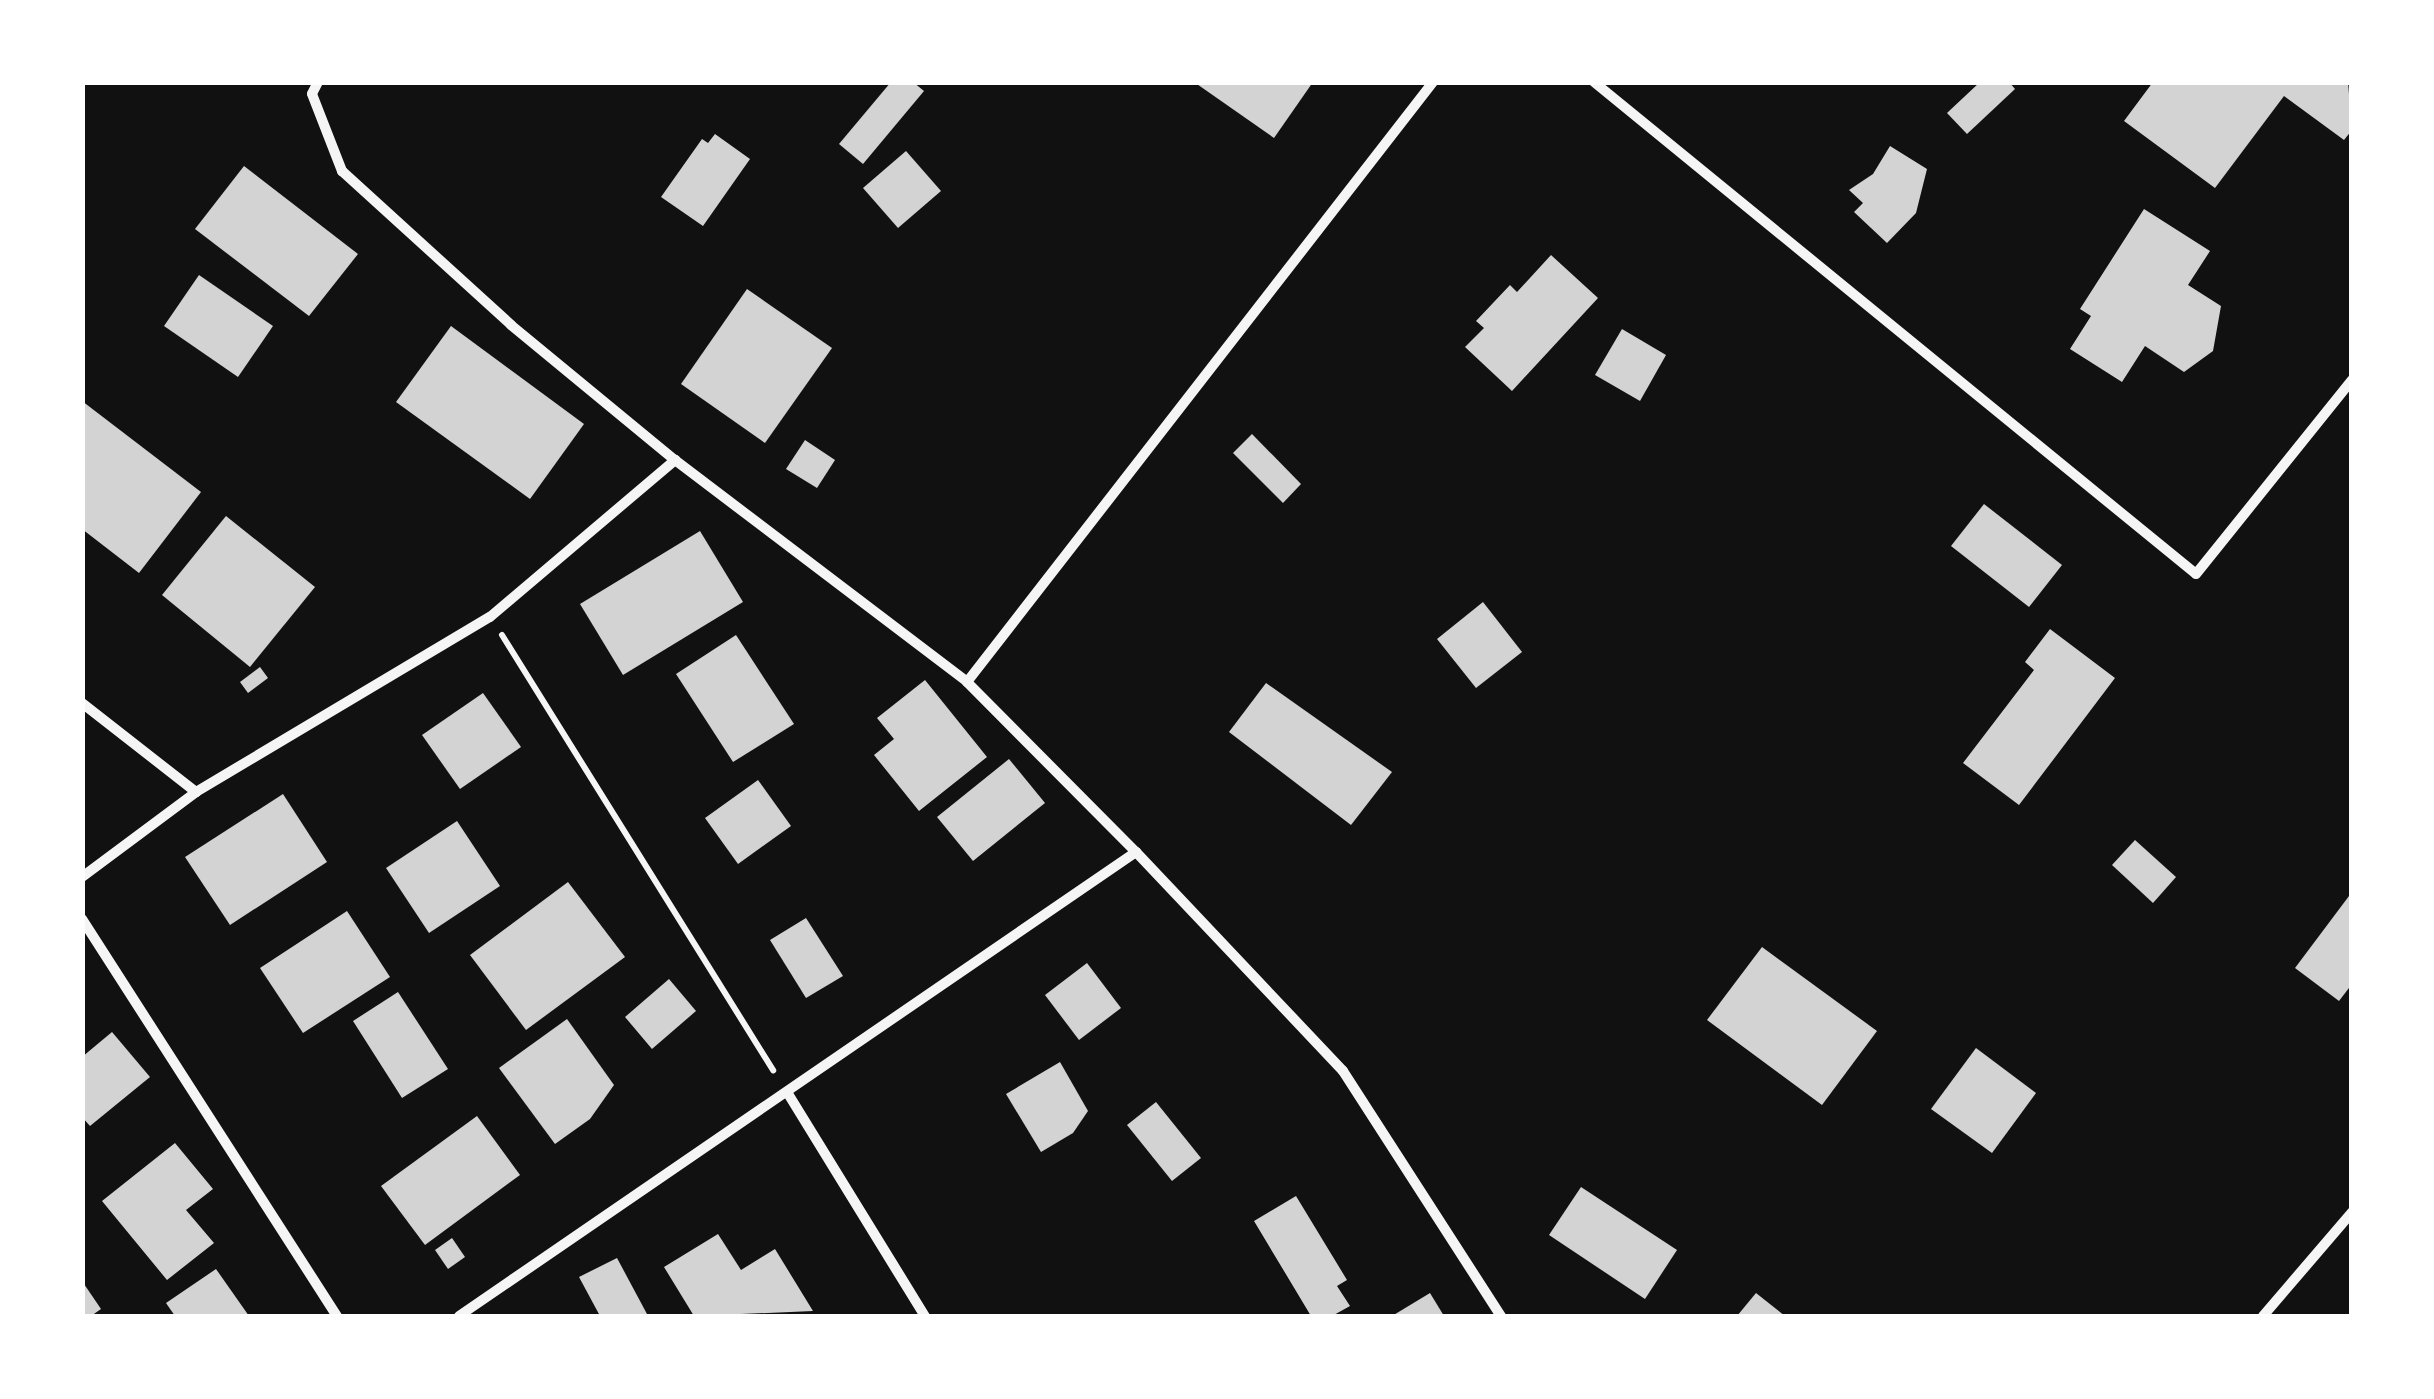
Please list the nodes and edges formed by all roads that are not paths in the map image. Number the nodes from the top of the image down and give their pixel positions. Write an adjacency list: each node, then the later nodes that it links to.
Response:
1 (318, 82): 5 (street)
2 (1433, 82): 6 (street)
3 (1594, 82): 4 (street)
4 (2352, 380)
5 (675, 460): 6 (street); 8 (street)
6 (967, 682): 9 (street)
7 (82, 703): 8 (street)
8 (196, 792): 10 (street)
9 (1136, 852): 12 (street); 17 (street)
10 (82, 877)
11 (82, 919): 14 (street)
12 (787, 1092): 15 (street); 16 (street)
13 (2352, 1212): 18 (street)
14 (337, 1316)
15 (460, 1316)
16 (925, 1316)
17 (1501, 1316)
18 (2263, 1316)

